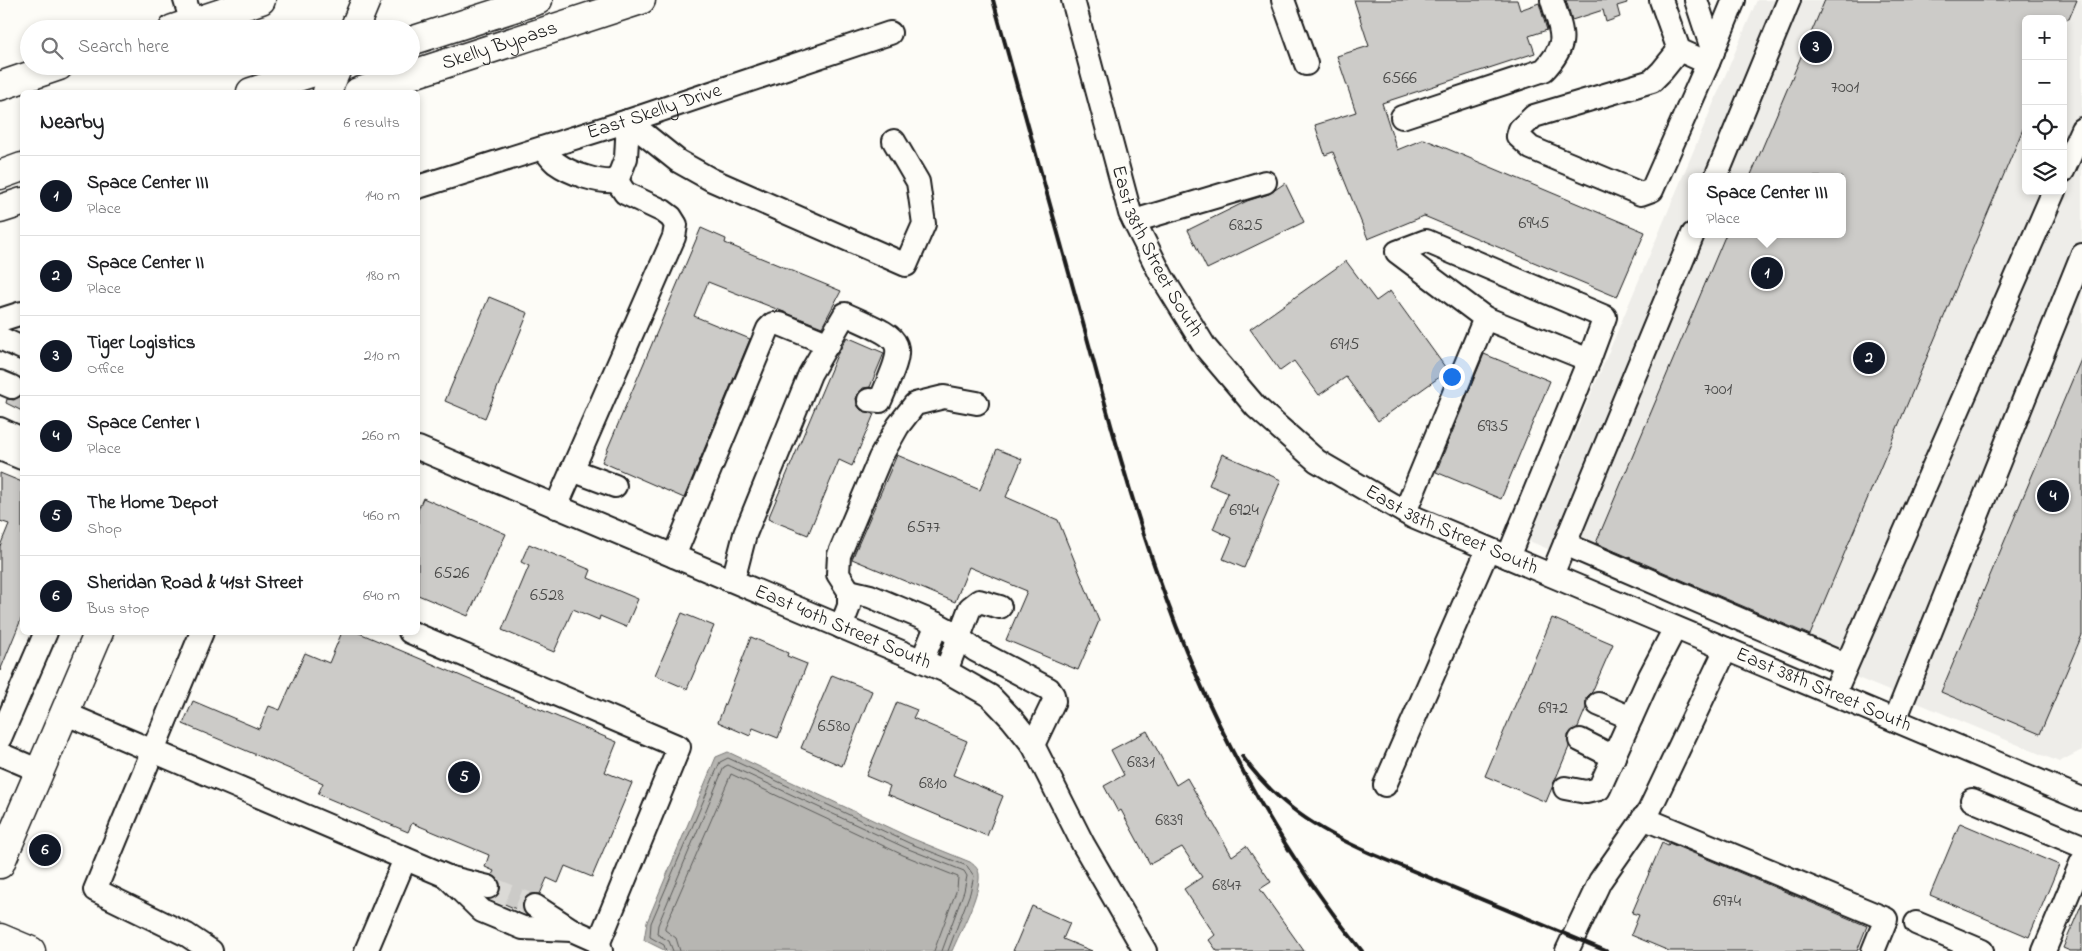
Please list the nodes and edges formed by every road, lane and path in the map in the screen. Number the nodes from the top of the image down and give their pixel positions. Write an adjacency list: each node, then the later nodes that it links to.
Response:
1 (261, 0): 13 (main road)
2 (366, 0): 14 (main road)
3 (526, 0): 15 (main road)
4 (538, 0): 15 (main road, Skelly Bypass)
5 (641, 0): 21 (main road, Skelly Bypass)
6 (1073, 0): 45 (street, East 38th Street South)
7 (1283, 0): 20 (street)
8 (1552, 0): 30 (street)
9 (1661, 0): 18 (street)
10 (1696, 0): 19 (street)
11 (1789, 0): 37 (street)
12 (1729, 4): 19 (street)
13 (183, 17)
14 (358, 20)
15 (475, 21): 17 (main road, Skelly Bypass)
16 (890, 33): 31 (street, East Skelly Drive)
17 (420, 38)
18 (1679, 50): 19 (street); 19 (street)
19 (1711, 57)
20 (1306, 64)
21 (420, 72)
22 (32, 75): 26 (main road)
23 (305, 75): 27 (main road)
24 (334, 75): 28 (main road)
25 (411, 75): 29 (main road, Skelly Bypass)
26 (0, 86)
27 (257, 90)
28 (328, 90)
29 (364, 90)
30 (1402, 116)
31 (628, 121): 33 (street); 34 (street, East Skelly Drive); 39 (street)
32 (2082, 129): 35 (street)
33 (894, 141)
34 (543, 148): 39 (street); 41 (street, East Skelly Drive)
35 (2067, 162)
36 (20, 168): 38 (main road)
37 (1718, 173)
38 (0, 175)
39 (617, 181): 62 (street)
40 (1266, 182): 45 (street)
41 (420, 186)
42 (2052, 195): 84 (street)
43 (20, 203): 44 (main road)
44 (0, 209)
45 (1134, 221): 65 (street, East 38th Street South)
46 (1691, 238): 66 (street)
47 (2082, 255): 91 (street)
48 (20, 314): 50 (street)
49 (1485, 318): 54 (street); 54 (street); 65 (street)
50 (0, 320)
51 (0, 338): 53 (street)
52 (829, 344): 55 (street); 68 (street); 70 (street)
53 (20, 347)
54 (1589, 360): 67 (street)
55 (869, 400)
56 (977, 403): 71 (street)
57 (0, 429): 58 (street)
58 (20, 438)
59 (0, 448): 61 (street)
60 (420, 449): 64 (street, East 40th Street South)
61 (20, 457)
62 (572, 470): 63 (street); 64 (street)
63 (615, 486)
64 (556, 507): 68 (street, East 40th Street South)
65 (1405, 512): 67 (street, East 38th Street South)
66 (1565, 544): 69 (street); 84 (street)
67 (1498, 553): 69 (street, East 38th Street South); 99 (street)
68 (674, 556): 70 (street, East 40th Street South)
69 (1552, 575): 75 (street, East 38th Street South)
70 (729, 580): 74 (street, East 40th Street South)
71 (849, 591): 73 (street); 74 (street)
72 (1000, 607): 80 (street)
73 (937, 624): 80 (street); 83 (street)
74 (841, 627): 83 (street, East 40th Street South)
75 (1675, 628): 81 (street, East 38th Street South); 90 (street)
76 (45, 635): 92 (street)
77 (98, 635): 89 (main road)
78 (201, 635): 95 (street)
79 (417, 635): 114 (street)
80 (957, 637): 82 (street); 85 (street)
81 (1726, 649): 87 (street, East 38th Street South); 103 (street)
82 (992, 659): 86 (street); 94 (street)
83 (922, 662): 85 (street, East 40th Street South)
84 (1846, 666): 87 (street)
85 (946, 671): 86 (street, East 40th Street South)
86 (976, 687): 94 (street, East 40th Street South)
87 (1834, 694): 91 (street, East 38th Street South)
88 (1598, 704): 90 (street)
89 (64, 713): 95 (street); 98 (main road)
90 (1631, 718): 97 (street)
91 (1895, 720): 101 (street, East 38th Street South)
92 (0, 738)
93 (1580, 740): 97 (street)
94 (1033, 745): 118 (street, East 40th Street South)
95 (153, 751): 105 (street); 116 (street)
96 (0, 754): 98 (street)
97 (1614, 757): 100 (street)
98 (40, 771): 107 (main road)
99 (1385, 786)
100 (1566, 788)
101 (2081, 795)
102 (1972, 800): 104 (street)
103 (1643, 818): 119 (street); 120 (street)
104 (2082, 846)
105 (405, 859): 108 (street); 117 (street)
106 (2082, 861): 122 (street)
107 (0, 864)
108 (446, 876): 109 (street); 112 (street)
109 (488, 887)
110 (535, 906): 112 (street)
111 (1916, 923): 121 (street)
112 (572, 930): 114 (street)
113 (0, 938): 115 (main road)
114 (600, 946)
115 (31, 951)
116 (211, 951)
117 (366, 951)
118 (1145, 951)
119 (1567, 951)
120 (1873, 951)
121 (1982, 951)
122 (2044, 951)

